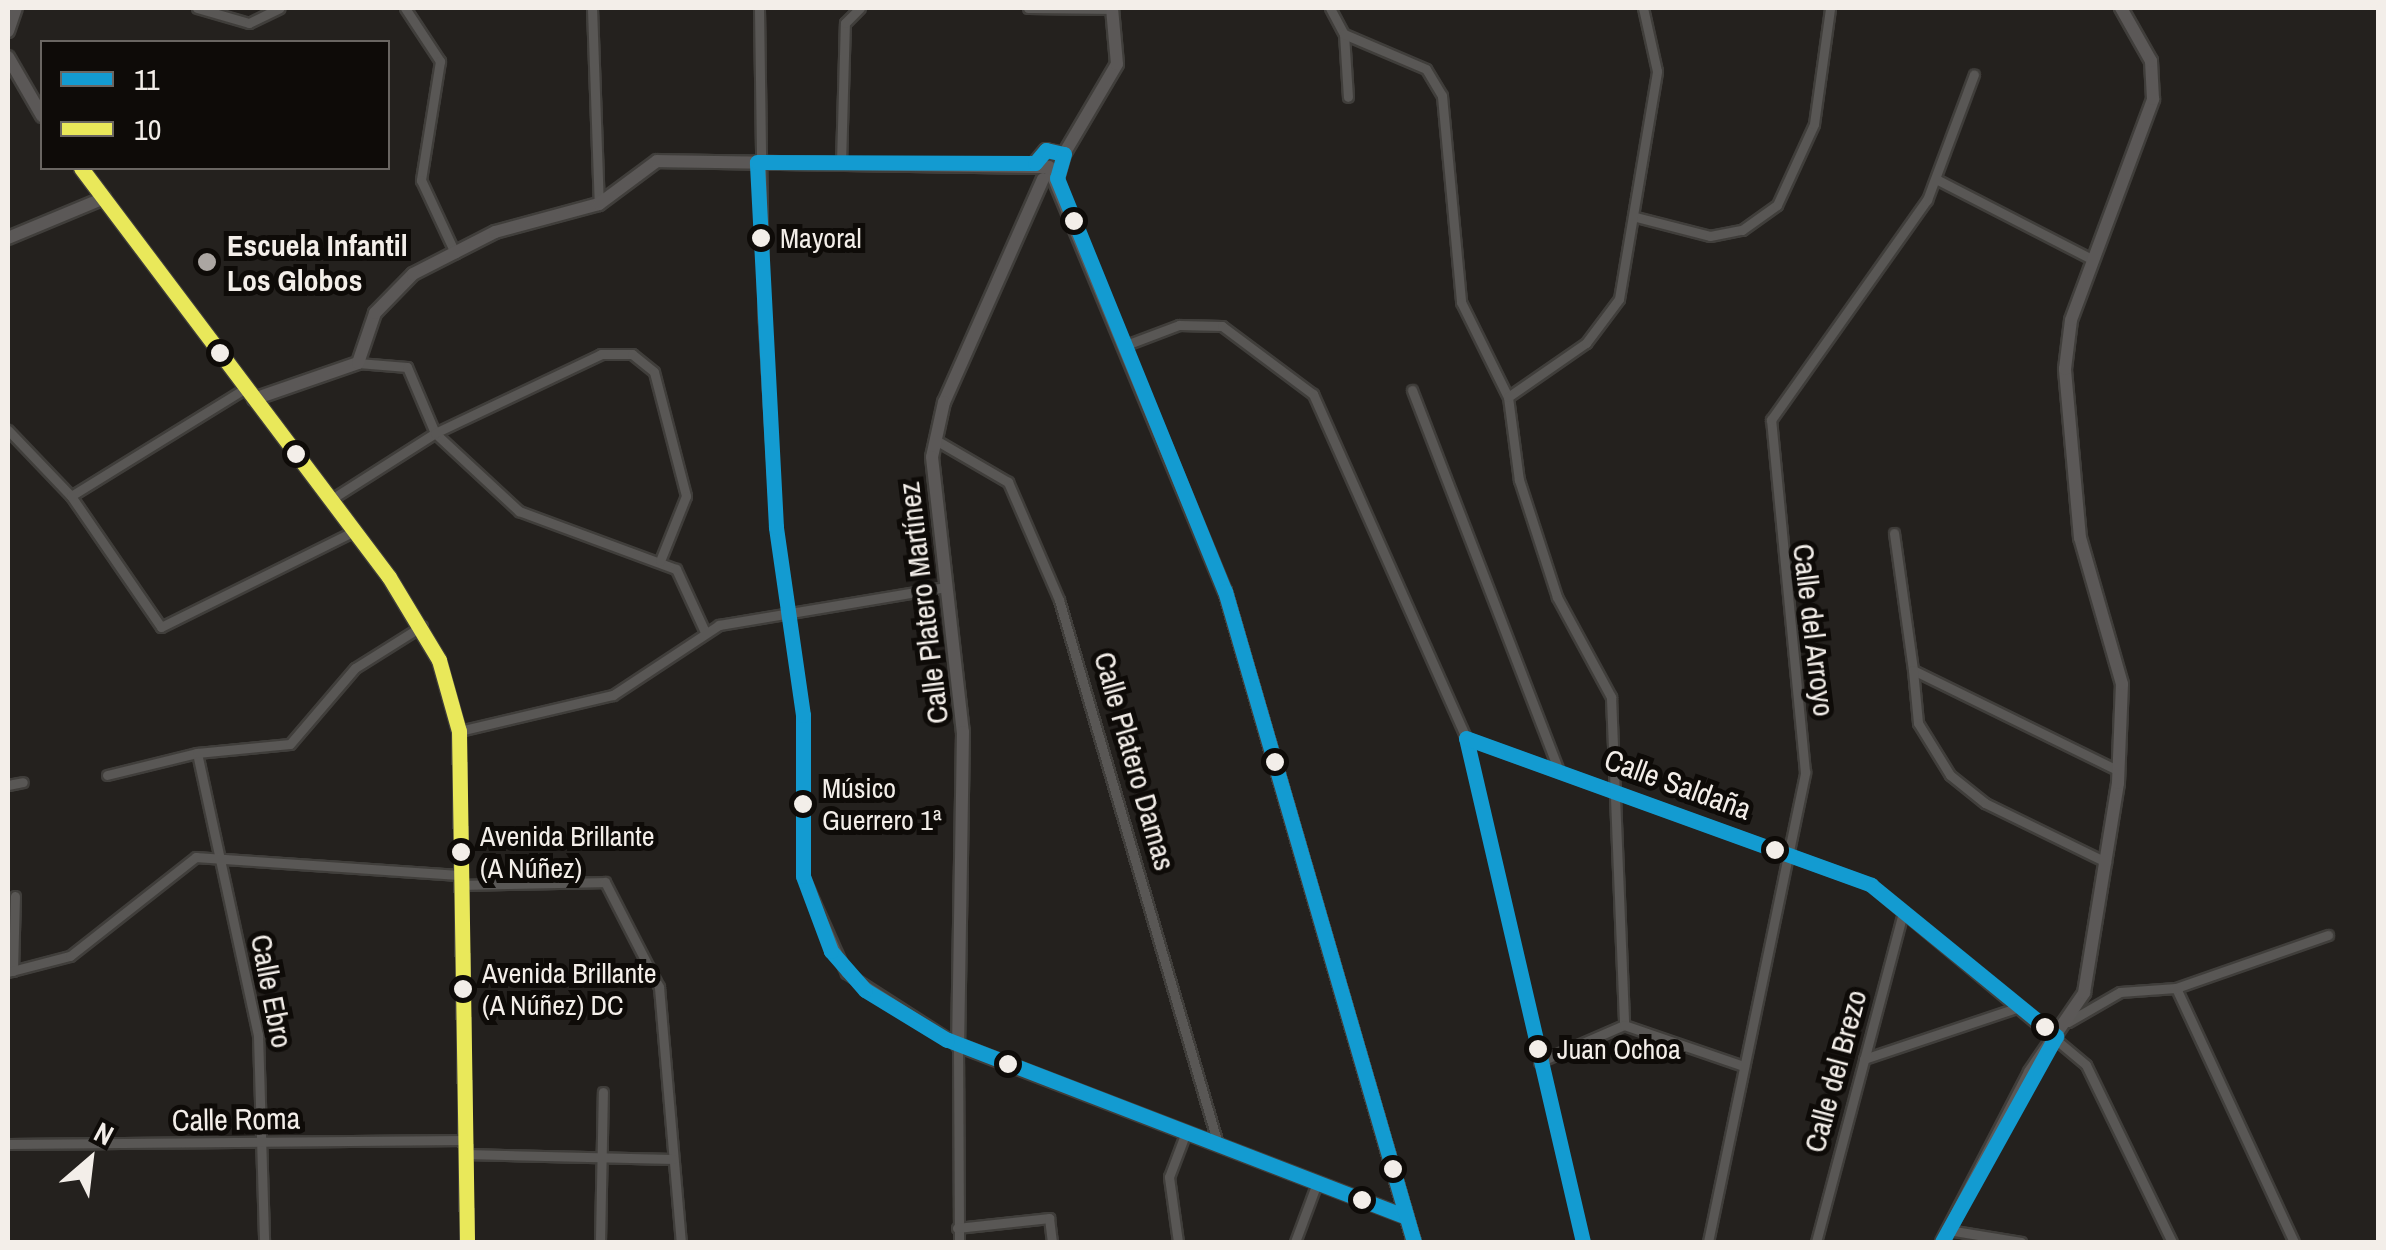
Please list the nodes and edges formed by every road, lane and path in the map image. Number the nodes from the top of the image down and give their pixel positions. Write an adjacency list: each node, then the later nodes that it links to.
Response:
1 (16, 8): 14 (street)
2 (197, 8): 3 (street)
3 (280, 8)
4 (405, 8): 30 (street)
5 (592, 8): 27 (street)
6 (759, 8): 21 (street)
7 (860, 8): 22 (street)
8 (1028, 8): 9 (street)
9 (1112, 8): 20 (street, Calle Platero Martínez)
10 (1330, 8): 15 (street)
11 (1643, 8): 28 (street)
12 (1830, 8): 28 (street)
13 (2121, 8): 31 (street)
14 (8, 31)
15 (1344, 34): 18 (street); 36 (street)
16 (8, 56): 19 (street)
17 (1974, 74): 25 (street, Calle del Arroyo)
18 (1348, 98)
19 (40, 112)
20 (1064, 154): 24 (street, Calle Platero Martínez); 24 (street)
21 (757, 162): 22 (street); 27 (street); 46 (street)
22 (841, 163): 24 (street)
23 (83, 170): 26 (street)
24 (1046, 172): 32 (street); 39 (street, Calle Platero Martínez)
25 (1938, 180): 31 (street); 59 (street, Calle del Arroyo)
26 (104, 198): 29 (street); 35 (street)
27 (599, 204): 30 (street)
28 (1636, 217): 36 (street)
29 (8, 238)
30 (455, 253): 33 (street)
31 (2092, 259): 54 (street)
32 (1126, 345): 51 (street); 85 (street)
33 (358, 363): 35 (street); 38 (street)
34 (1412, 390): 53 (street)
35 (250, 393): 40 (street); 41 (street)
36 (1508, 397): 58 (street)
37 (8, 430): 40 (street)
38 (435, 433): 41 (street); 44 (street); 44 (street)
39 (934, 439): 45 (street, Calle Platero Martínez); 79 (street, Calle Platero Damas)
40 (72, 496): 42 (street)
41 (330, 500): 42 (street)
42 (354, 531): 47 (street)
43 (1894, 532): 49 (street)
44 (660, 561): 48 (street)
45 (946, 587): 46 (street); 72 (street, Calle Platero Martínez)
46 (788, 613): 48 (street); 72 (street)
47 (422, 626): 50 (street); 52 (street)
48 (704, 630): 50 (street)
49 (1913, 670): 54 (street); 61 (street)
50 (458, 731): 62 (street)
51 (1466, 738): 53 (street, Calle Saldaña); 74 (street)
52 (197, 752): 55 (street); 60 (street, Calle Ebro)
53 (1558, 768): 58 (street, Calle Saldaña)
54 (2119, 771): 61 (street)
55 (106, 775)
56 (23, 782): 57 (street)
57 (8, 785)
58 (1615, 789): 59 (street, Calle Saldaña); 70 (street)
59 (1790, 851): 64 (street, Calle Saldaña); 75 (street, Calle del Arroyo)
60 (218, 856): 62 (street); 66 (street); 80 (street, Calle Ebro)
61 (2106, 862): 69 (street)
62 (462, 880): 81 (street); 83 (street)
63 (16, 896): 66 (street)
64 (1903, 912): 68 (street, Calle Saldaña); 73 (street, Calle del Brezo)
65 (2328, 935): 67 (street)
66 (10, 971)
67 (2176, 988): 69 (street); 102 (street)
68 (2019, 1008): 71 (street, Calle Saldaña); 73 (street)
69 (2068, 1022): 71 (street)
70 (1624, 1025): 74 (street); 75 (street)
71 (2056, 1036): 87 (street); 101 (street, Calle Saldaña)
72 (958, 1045): 77 (street); 86 (street)
73 (1864, 1059): 99 (street, Calle del Brezo)
74 (1539, 1062): 97 (street)
75 (1744, 1066): 98 (street, Calle del Arroyo)
76 (603, 1092): 82 (street)
77 (1186, 1132): 79 (street); 94 (street)
78 (8, 1144): 80 (street, Calle Roma)
79 (1218, 1144): 84 (street)
80 (262, 1145): 81 (street, Calle Roma); 88 (street, Calle Ebro)
81 (466, 1147): 82 (street, Calle Roma); 89 (street)
82 (601, 1157): 83 (street, Calle Roma); 90 (street)
83 (673, 1159): 91 (street)
84 (1318, 1183): 85 (street); 95 (street)
85 (1404, 1216): 96 (street)
86 (957, 1228): 92 (street); 93 (street)
87 (1945, 1236): 100 (street)
88 (264, 1242)
89 (467, 1242)
90 (600, 1242)
91 (681, 1242)
92 (959, 1242)
93 (1052, 1242)
94 (1178, 1242)
95 (1295, 1242)
96 (1414, 1242)
97 (1584, 1242)
98 (1708, 1242)
99 (1816, 1242)
100 (2021, 1242)
101 (2172, 1242)
102 (2294, 1242)

